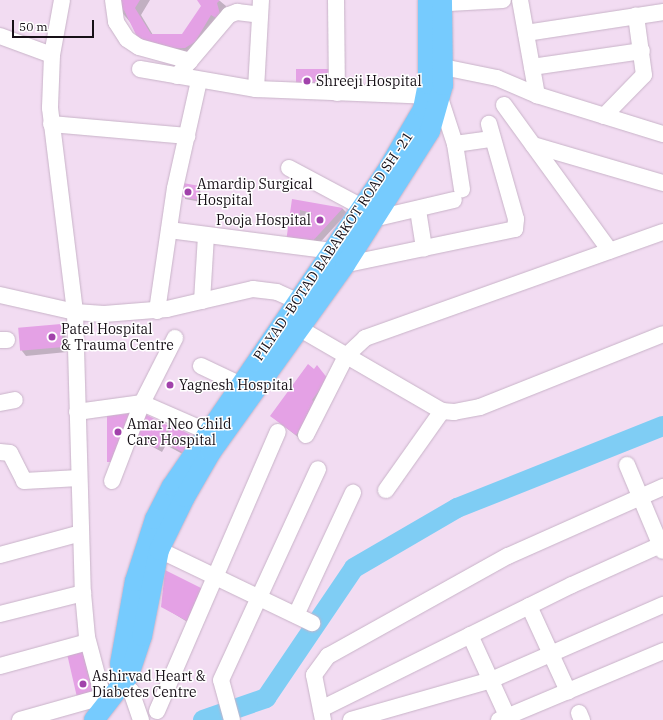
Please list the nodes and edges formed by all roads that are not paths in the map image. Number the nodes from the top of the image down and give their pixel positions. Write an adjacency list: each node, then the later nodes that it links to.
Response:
1 (62, 0): 13 (street)
2 (113, 0): 14 (street)
3 (336, 0): 21 (street)
4 (503, 0): 6 (street)
5 (520, 0): 10 (street)
6 (435, 2): 16 (main road, PILYAD -BOTAD BABARKOT ROAD SH -21); 23 (main road, PILYAD -BOTAD BABARKOT ROAD SH -21)
7 (261, 7): 14 (street); 20 (street)
8 (663, 12): 9 (street)
9 (636, 16): 10 (street); 12 (street)
10 (526, 33): 15 (street)
11 (0, 36): 13 (street)
12 (642, 51): 15 (street); 25 (street)
13 (52, 55): 26 (street)
14 (190, 61): 18 (street)
15 (532, 67): 22 (street)
16 (443, 68): 22 (street); 23 (main road, PILYAD -BOTAD BABARKOT ROAD SH -21)
17 (140, 70): 18 (street)
18 (177, 76): 19 (street)
19 (199, 81): 20 (street); 28 (street)
20 (256, 89): 21 (street)
21 (337, 93): 23 (street)
22 (537, 95): 25 (street)
23 (434, 98): 29 (street); 34 (main road, PILYAD -BOTAD BABARKOT ROAD SH -21)
24 (504, 105): 30 (street)
25 (604, 116): 27 (street)
26 (51, 124): 28 (street); 45 (street)
27 (663, 134)
28 (186, 136): 35 (street)
29 (455, 144): 33 (street); 38 (street)
30 (533, 144): 32 (street); 39 (street)
31 (289, 168): 34 (street)
32 (663, 183)
33 (418, 210): 34 (street); 38 (street)
34 (367, 213): 40 (main road, PILYAD -BOTAD BABARKOT ROAD SH -21)
35 (169, 230): 37 (street); 44 (street)
36 (663, 232): 39 (street)
37 (206, 235): 40 (street); 42 (street)
38 (424, 249): 40 (street)
39 (610, 251): 49 (street)
40 (338, 258): 43 (main road, PILYAD -BOTAD BABARKOT ROAD SH -21); 46 (main road, PILYAD -BOTAD BABARKOT ROAD SH -21)
41 (0, 295): 45 (street)
42 (202, 301): 43 (street); 44 (street)
43 (297, 301): 46 (main road, PILYAD -BOTAD BABARKOT ROAD SH -21)
44 (158, 311): 45 (street)
45 (75, 312): 54 (street)
46 (292, 324): 49 (street); 51 (main road, PILYAD -BOTAD BABARKOT ROAD SH -21); 56 (main road, PILYAD -BOTAD BABARKOT ROAD SH -21)
47 (663, 334): 53 (street)
48 (175, 338): 52 (street)
49 (346, 356): 53 (street); 57 (street)
50 (201, 366): 51 (street)
51 (239, 384): 56 (main road, PILYAD -BOTAD BABARKOT ROAD SH -21)
52 (142, 403): 54 (street); 56 (street); 62 (street)
53 (442, 411): 64 (street)
54 (77, 412): 61 (street)
55 (278, 432): 71 (street)
56 (214, 434): 69 (main road, PILYAD -BOTAD BABARKOT ROAD SH -21)
57 (306, 435)
58 (0, 452): 61 (street)
59 (627, 465): 66 (street)
60 (318, 469): 73 (street)
61 (79, 478): 67 (street)
62 (112, 481)
63 (663, 487): 66 (street)
64 (386, 490)
65 (353, 493): 77 (street)
66 (640, 496): 68 (street); 90 (street)
67 (80, 533): 70 (street); 72 (street)
68 (662, 546): 75 (street)
69 (153, 547): 71 (street); 85 (main road, PILYAD -BOTAD BABARKOT ROAD SH -21)
70 (0, 554)
71 (216, 578): 73 (street); 88 (street)
72 (83, 593): 76 (street); 80 (street)
73 (259, 598): 77 (street); 91 (street)
74 (663, 605): 82 (street)
75 (529, 606): 79 (street); 82 (street)
76 (0, 614)
77 (296, 615): 78 (street)
78 (312, 623)
79 (470, 635): 84 (street); 90 (street)
80 (88, 642): 83 (street); 87 (street)
81 (663, 651): 86 (street)
82 (552, 653): 84 (street); 86 (street)
83 (0, 666)
84 (491, 680): 89 (street); 92 (street)
85 (120, 681): 87 (main road, PILYAD -BOTAD BABARKOT ROAD SH -21); 94 (main road, PILYAD -BOTAD BABARKOT ROAD SH -21); 95 (street)
86 (568, 691): 92 (street)
87 (103, 699): 93 (street); 94 (main road, PILYAD -BOTAD BABARKOT ROAD SH -21)
88 (157, 711)
89 (399, 714): 96 (street)
90 (322, 715)
91 (232, 719)
92 (505, 719)
93 (20, 720)
94 (94, 720)
95 (141, 720)
96 (351, 720)

